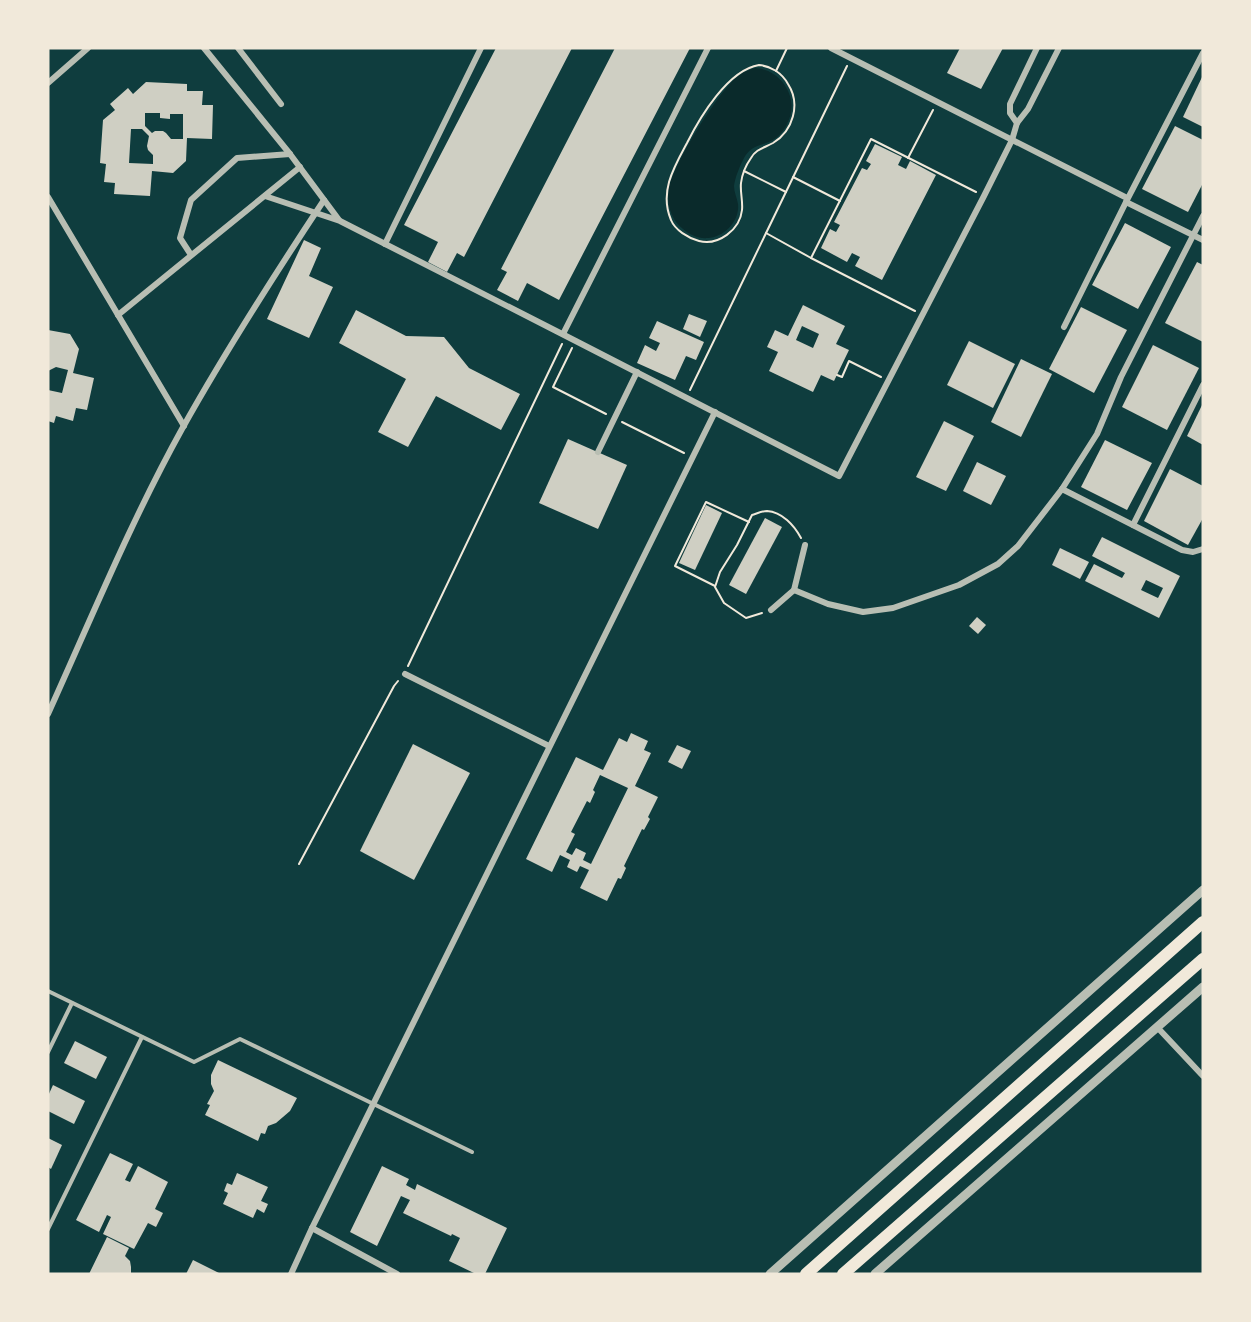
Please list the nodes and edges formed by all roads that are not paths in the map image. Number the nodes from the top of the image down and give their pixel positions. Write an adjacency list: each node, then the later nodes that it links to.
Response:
1 (87, 48): 10 (street)
2 (204, 48): 14 (street)
3 (238, 48): 11 (street)
4 (481, 48): 25 (street)
5 (708, 48): 29 (street)
6 (831, 48): 13 (street)
7 (1037, 48): 12 (street)
8 (1059, 48): 12 (street)
9 (1203, 53): 19 (street)
10 (48, 83)
11 (281, 104)
12 (1017, 123): 13 (street)
13 (1012, 140): 19 (street); 32 (street)
14 (290, 154): 15 (street); 26 (street)
15 (300, 167): 16 (street); 18 (street)
16 (265, 196): 20 (street); 26 (street)
17 (48, 197): 27 (street)
18 (324, 200): 20 (street); 22 (street)
19 (1126, 200): 23 (street); 28 (street)
20 (316, 213): 22 (street); 33 (street)
21 (1203, 216): 23 (street)
22 (340, 221): 25 (street)
23 (1194, 235): 24 (street); 35 (street)
24 (1203, 240)
25 (385, 244): 29 (street)
26 (191, 255): 27 (street)
27 (118, 315): 33 (street)
28 (1064, 327)
29 (564, 335): 30 (street)
30 (637, 372): 32 (street); 34 (street)
31 (1203, 385): 36 (street)
32 (715, 412): 43 (street)
33 (184, 426): 42 (street)
34 (598, 452)
35 (1062, 489): 36 (street); 39 (street)
36 (1133, 525): 38 (street)
37 (805, 546): 39 (street)
38 (1203, 549)
39 (794, 590): 40 (street)
40 (771, 610)
41 (405, 674): 43 (street)
42 (48, 714)
43 (549, 746): 54 (street)
44 (1203, 890): 60 (street)
45 (1203, 922): 61 (main road)
46 (1203, 959): 62 (main road)
47 (1203, 987): 50 (street)
48 (48, 991): 49 (lane)
49 (72, 1002): 51 (lane); 52 (lane)
50 (1157, 1027): 53 (street); 63 (street)
51 (142, 1037): 54 (lane); 57 (lane)
52 (48, 1052)
53 (1203, 1076)
54 (373, 1104): 55 (lane); 56 (street)
55 (472, 1152)
56 (312, 1228): 58 (street); 59 (street)
57 (48, 1229)
58 (291, 1274)
59 (397, 1274)
60 (770, 1274)
61 (806, 1274)
62 (843, 1274)
63 (875, 1274)

